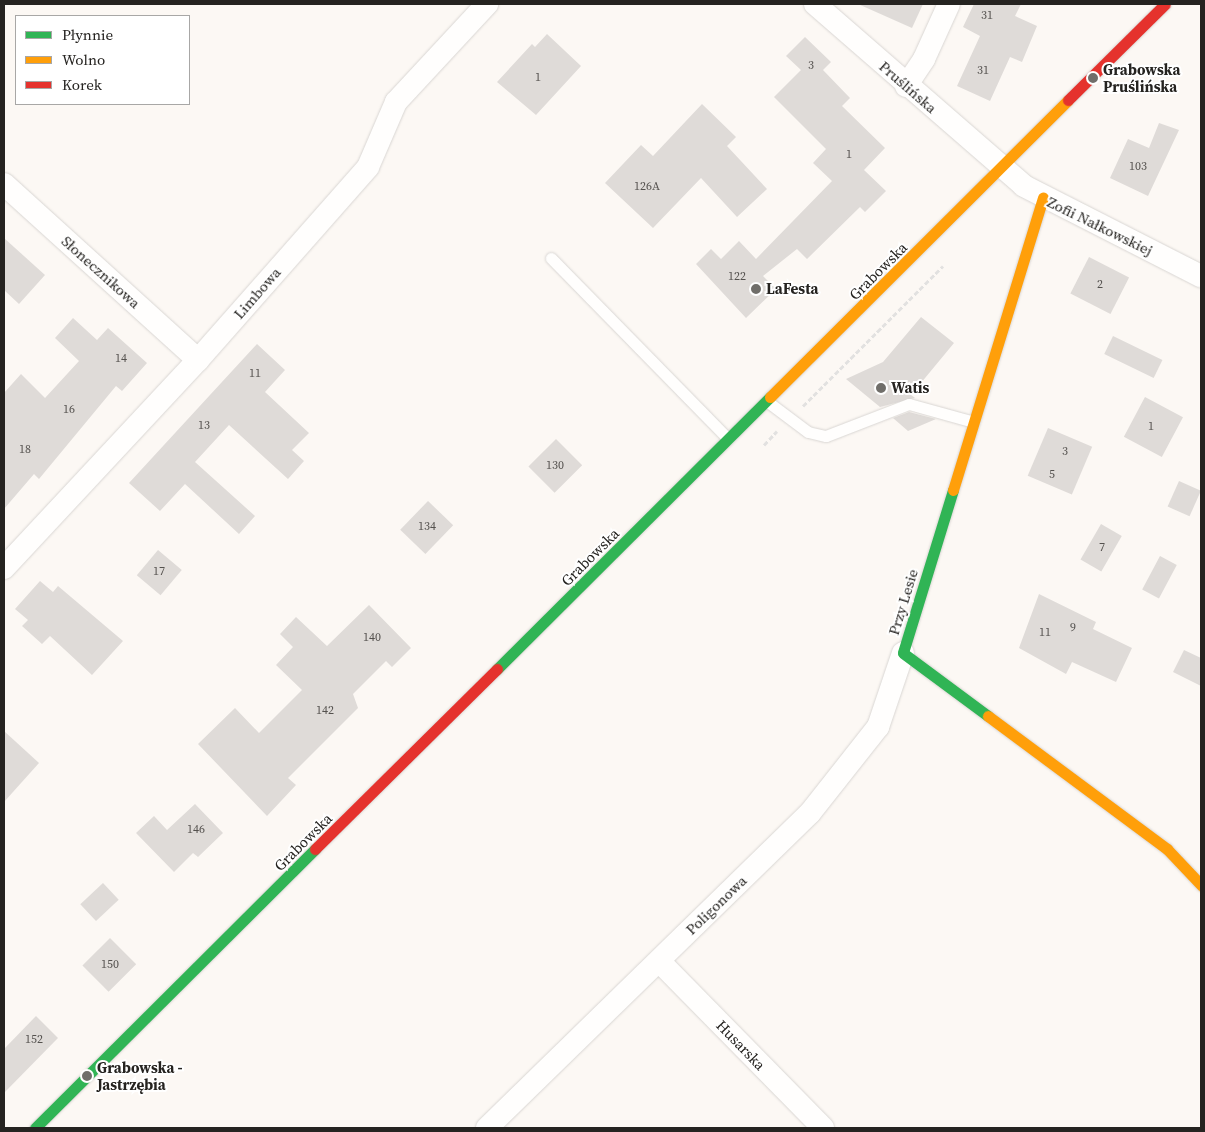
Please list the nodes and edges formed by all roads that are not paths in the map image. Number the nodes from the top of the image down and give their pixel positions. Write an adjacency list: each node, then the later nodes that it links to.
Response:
1 (488, 4): 11 (street, Limbowa)
2 (815, 4): 5 (street, Pruślińska)
3 (949, 4): 5 (street)
4 (1165, 4): 6 (street, Grabowska)
5 (906, 86): 6 (street, Pruślińska)
6 (1002, 169): 8 (street, Zofii Nałkowskiej); 12 (street, Grabowska)
7 (4, 184): 11 (street, Słonecznikowa)
8 (1043, 198): 10 (street, Zofii Nałkowskiej); 13 (street, Przy Lesie)
9 (551, 258): 14 (lane)
10 (1201, 276)
11 (198, 360): 15 (street, Limbowa)
12 (768, 402): 13 (lane); 14 (street, Grabowska)
13 (974, 422): 16 (street, Przy Lesie)
14 (729, 440): 19 (street, Grabowska)
15 (4, 568)
16 (904, 653): 17 (street, Przy Lesie); 18 (street, Poligonowa)
17 (1201, 885)
18 (659, 961): 20 (street, Poligonowa); 21 (street, Husarska)
19 (35, 1128)
20 (487, 1128)
21 (823, 1128)

